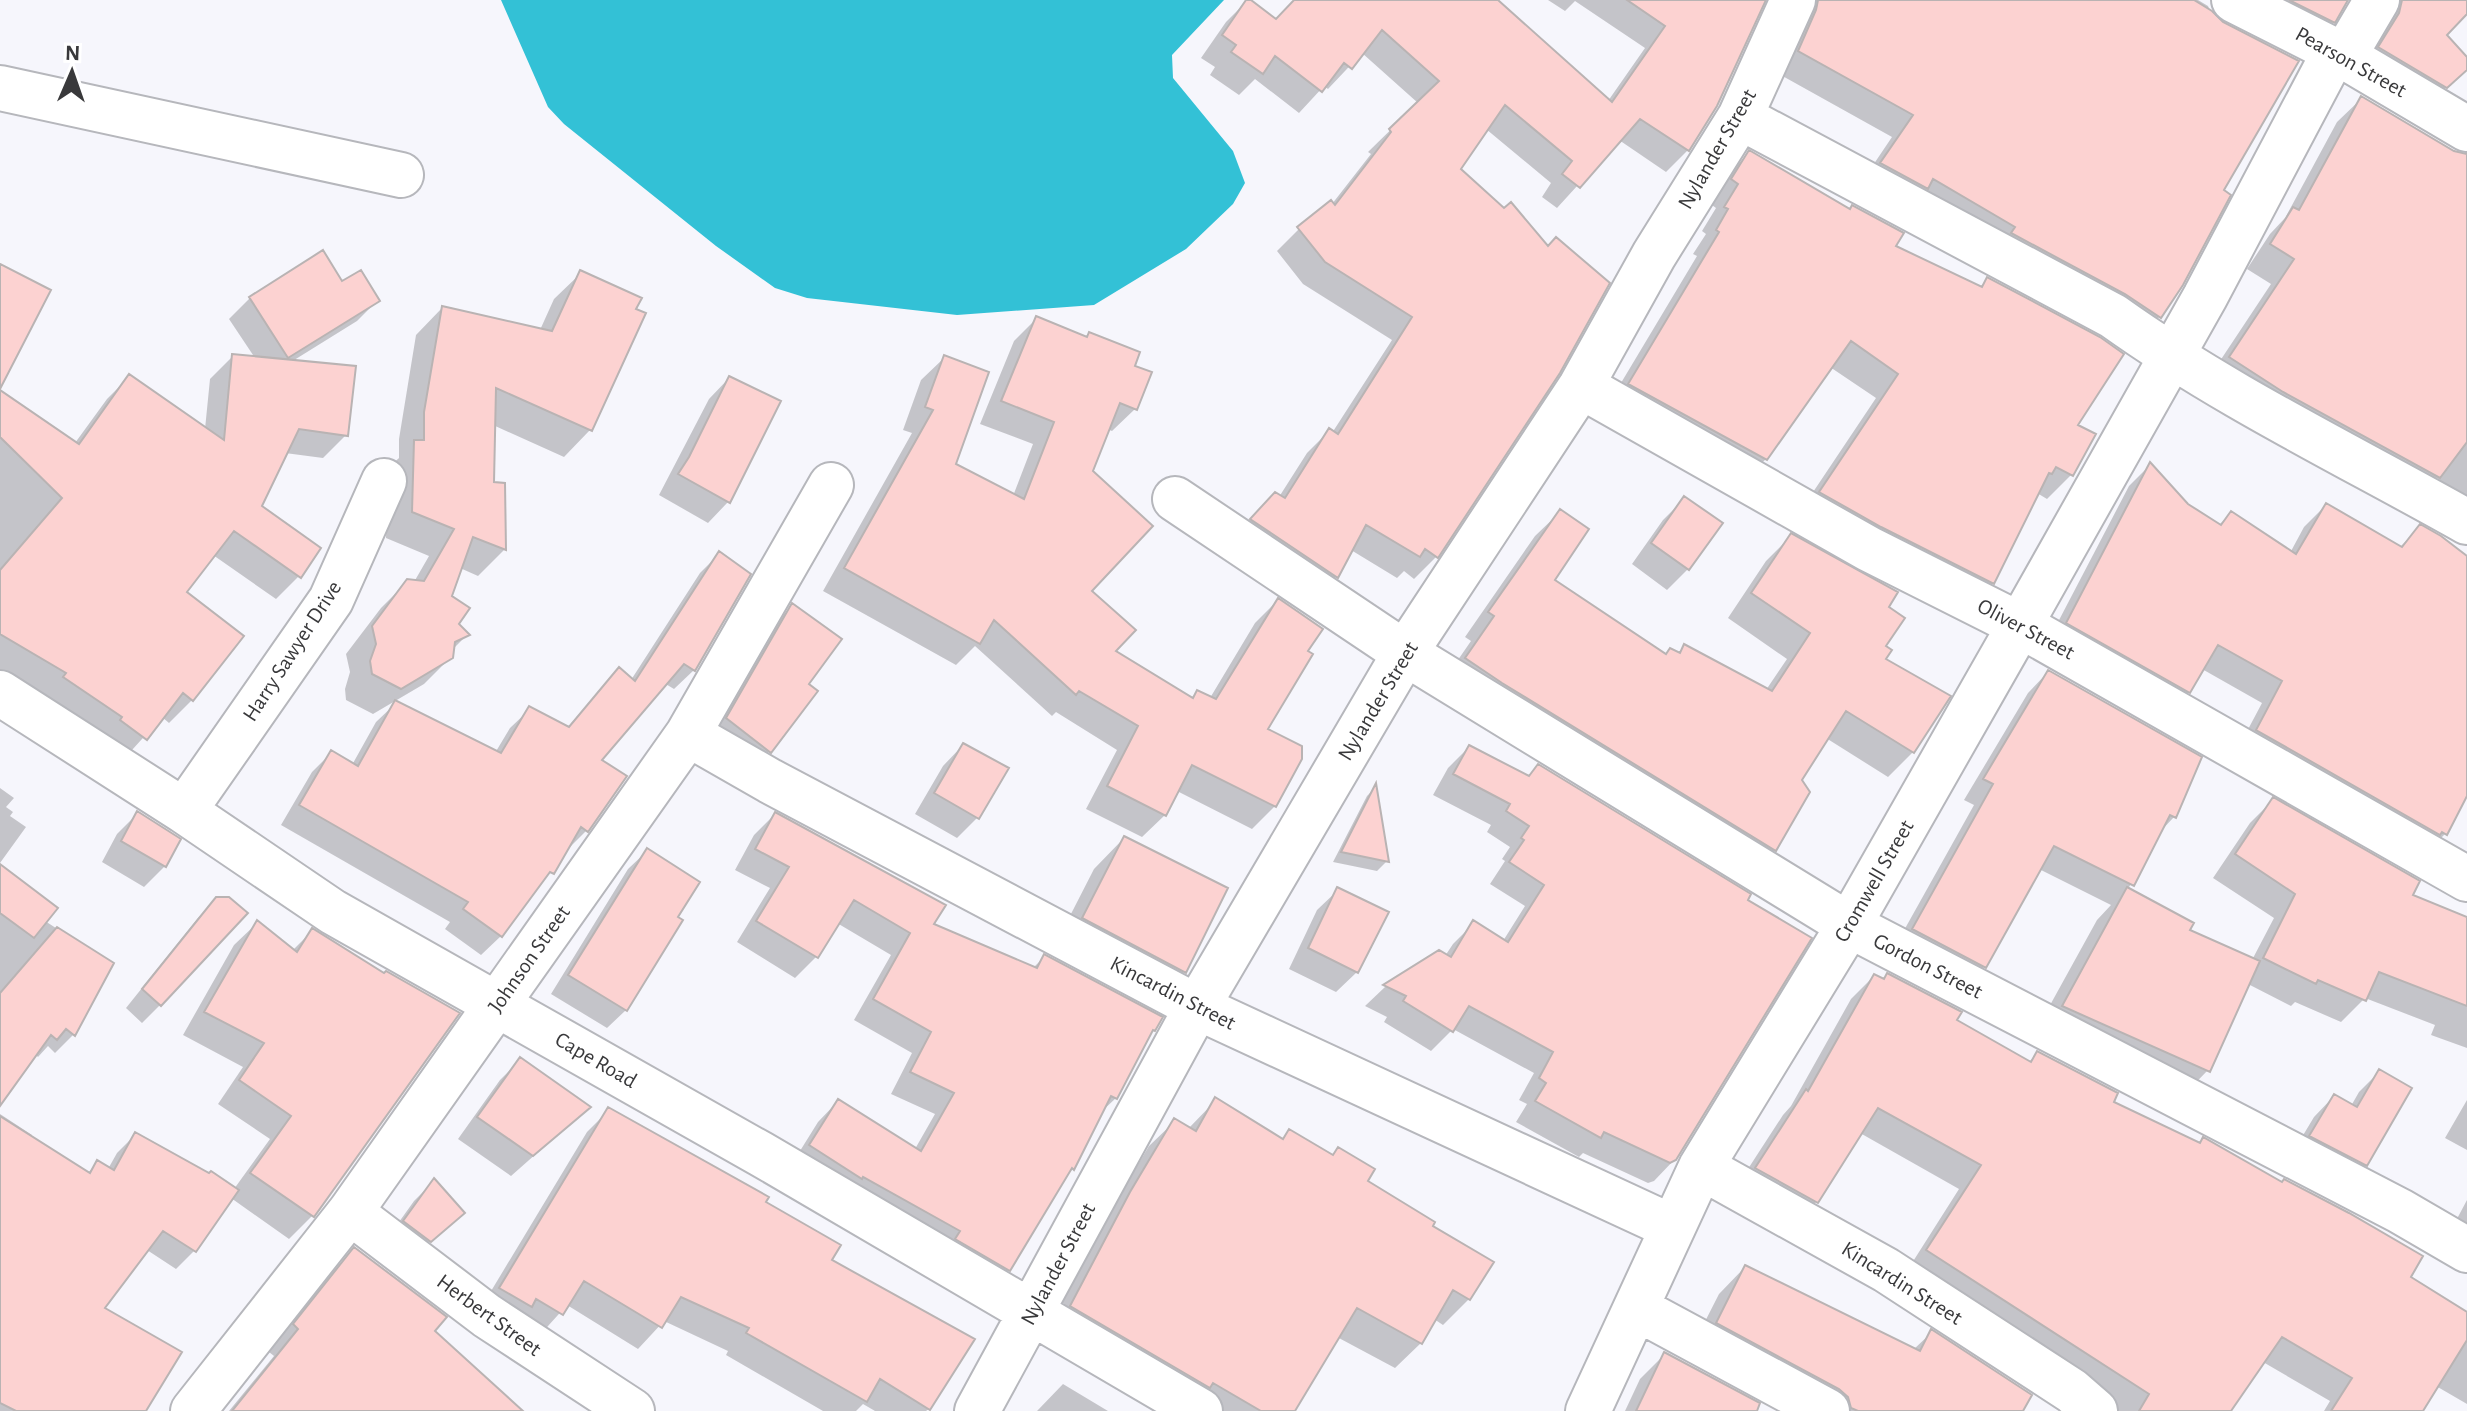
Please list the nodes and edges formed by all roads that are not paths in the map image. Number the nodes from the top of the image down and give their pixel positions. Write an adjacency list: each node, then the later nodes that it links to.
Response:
1 (1793, 0): 6 (street, Nylander Street)
2 (2234, 0): 4 (street, Pearson Street)
3 (2377, 0): 4 (street)
4 (2340, 53): 7 (street, Pearson Street); 9 (street, Cromwell Street)
5 (0, 88): 8 (street)
6 (1740, 117): 9 (street); 10 (street, Nylander Street)
7 (2467, 129)
8 (401, 175)
9 (2169, 356): 14 (street); 15 (street, Cromwell Street)
10 (1581, 386): 15 (street, Oliver Street); 16 (street, Nylander Street)
11 (384, 481): 19 (street, Harry Sawyer Drive)
12 (831, 485): 18 (street, Johnson Street)
13 (1175, 499): 16 (street, Gordon Street)
14 (2467, 522)
15 (2020, 625): 20 (street, Oliver Street); 21 (street, Cromwell Street)
16 (1405, 653): 21 (street, Gordon Street); 23 (street, Nylander Street)
17 (0, 693): 19 (street, Cape Road)
18 (688, 734): 22 (street, Johnson Street); 23 (street, Kincardin Street)
19 (184, 811): 22 (street, Cape Road)
20 (2467, 879)
21 (1849, 925): 24 (street, Cromwell Street); 27 (street, Gordon Street)
22 (498, 1004): 25 (street, Johnson Street); 29 (street, Cape Road)
23 (1197, 1007): 26 (street, Kincardin Street); 29 (street, Nylander Street)
24 (1701, 1167): 26 (street, Cromwell Street); 36 (street, Kincardin Street)
25 (350, 1212): 30 (street, Johnson Street); 31 (street, Herbert Street)
26 (1672, 1227): 28 (street, Cromwell Street)
27 (2467, 1250)
28 (1636, 1308): 34 (street, Cromwell Street); 35 (street)
29 (1032, 1314): 32 (street, Nylander Street); 33 (street, Cape Road)
30 (193, 1411)
31 (632, 1411)
32 (977, 1411)
33 (1200, 1411)
34 (1588, 1411)
35 (1827, 1411)
36 (2095, 1411)

